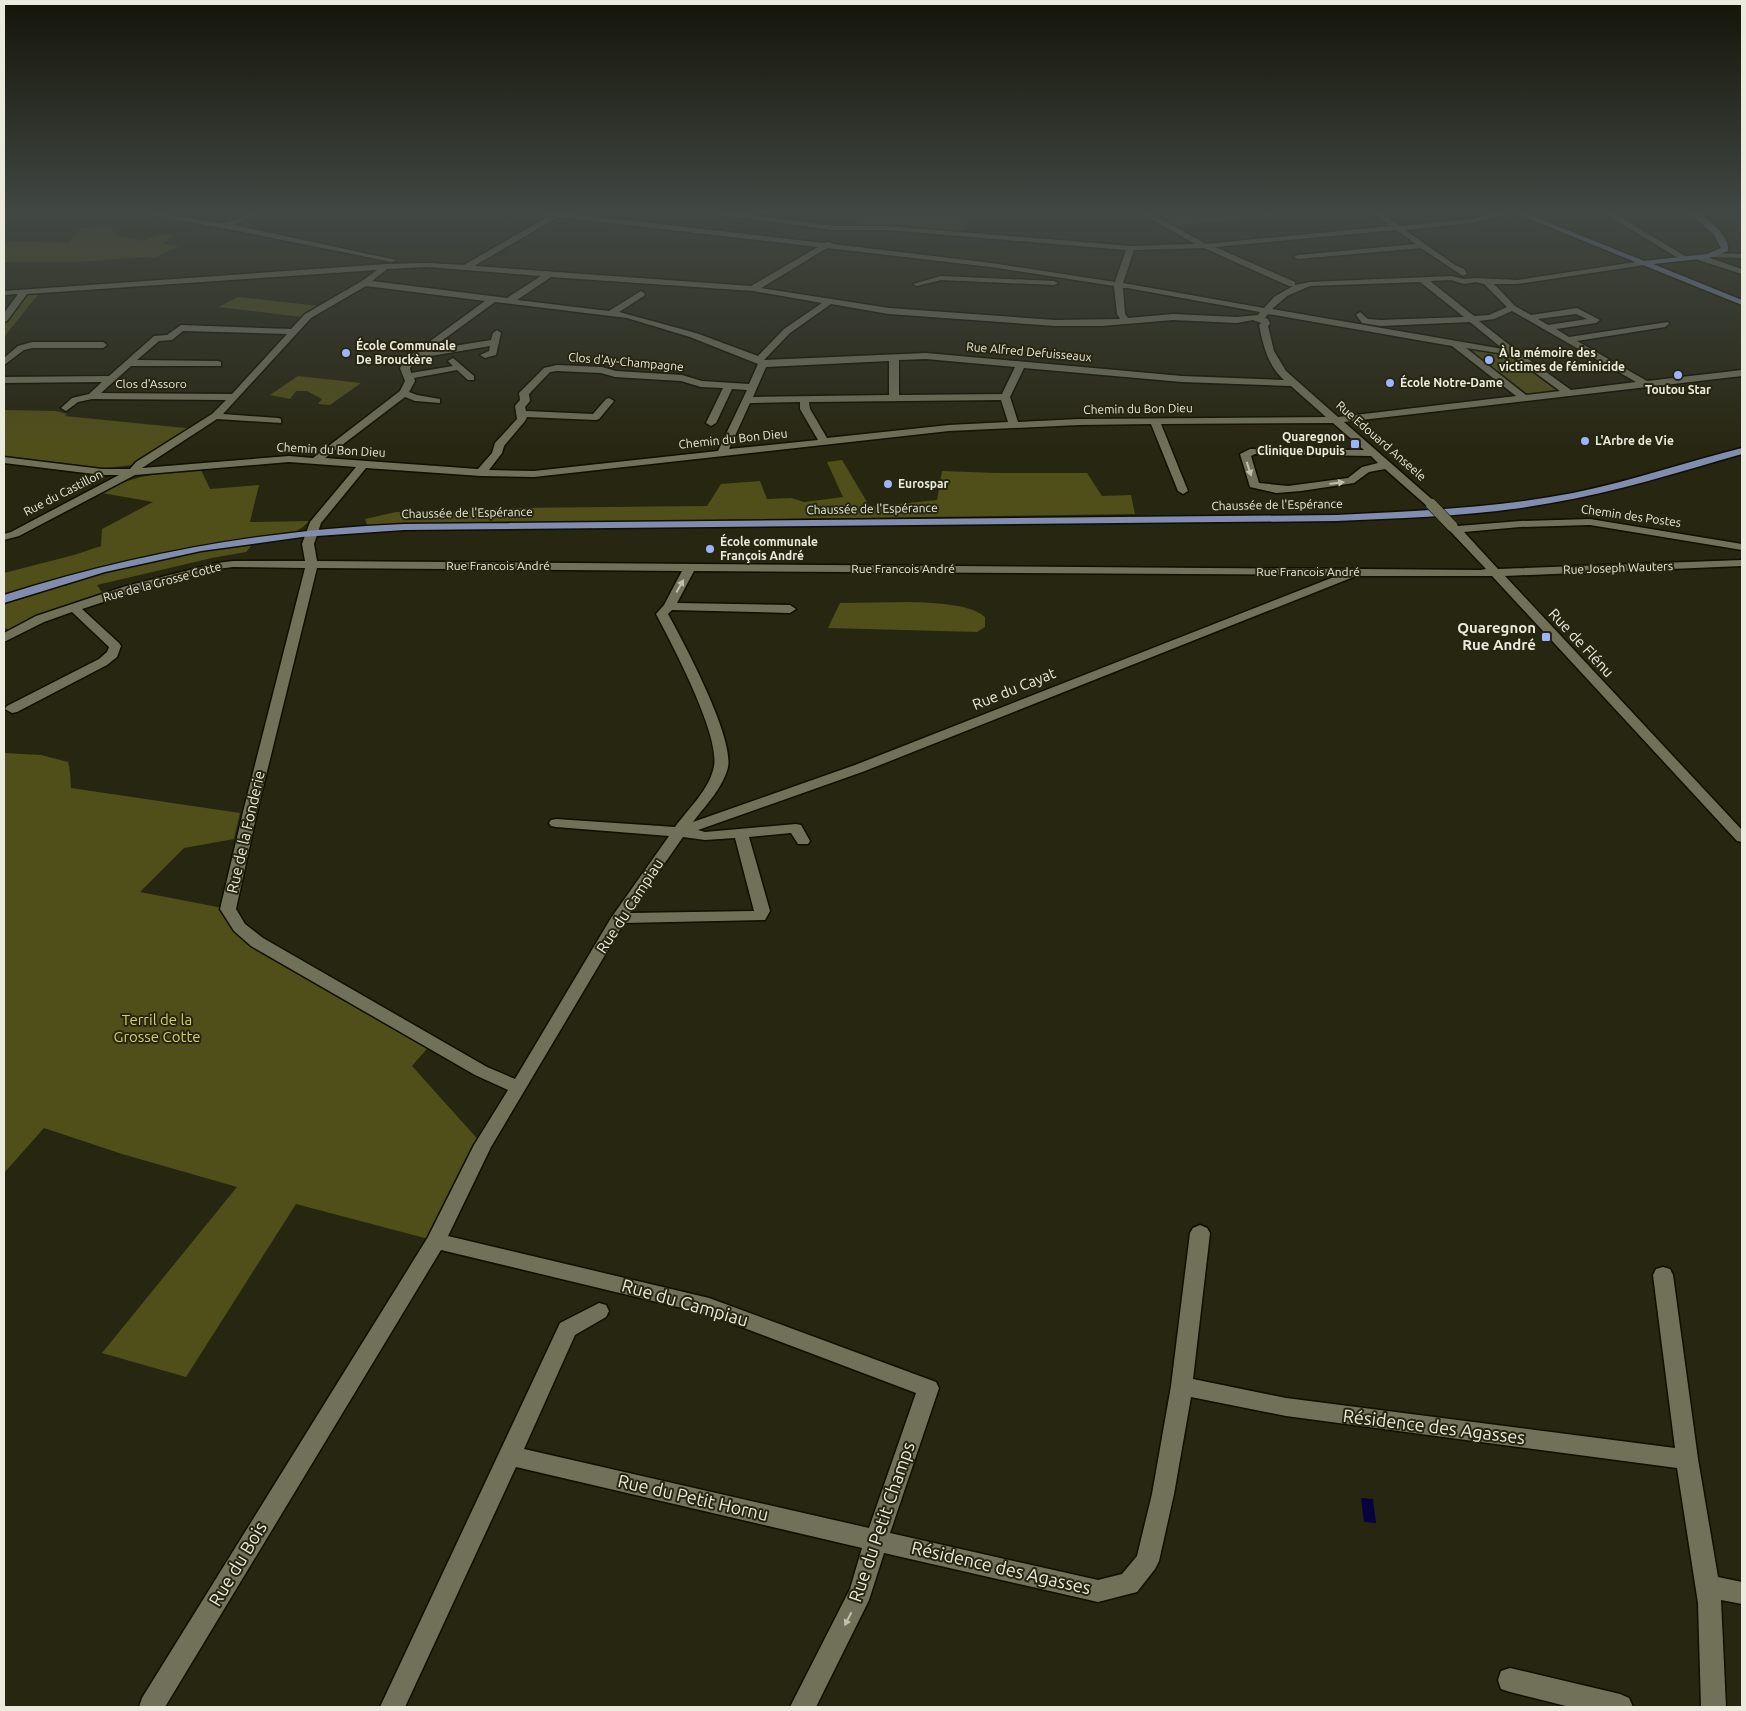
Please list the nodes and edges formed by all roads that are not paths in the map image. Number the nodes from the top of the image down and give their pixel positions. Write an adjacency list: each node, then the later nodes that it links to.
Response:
1 (24, 292): 25 (street)
2 (350, 292): 35 (street)
3 (436, 292): 14 (street)
4 (524, 292): 15 (street)
5 (769, 292): 16 (street)
6 (1119, 292): 29 (street)
7 (1149, 292): 26 (street)
8 (1288, 292): 26 (street)
9 (1425, 292): 21 (street)
10 (1437, 292): 27 (street)
11 (1496, 292): 18 (street)
12 (1714, 292): 17 (main road)
13 (641, 294): 22 (street)
14 (493, 299): 15 (street); 42 (street)
15 (509, 302): 22 (street)
16 (828, 302): 29 (street); 46 (street)
17 (1742, 303)
18 (1512, 308): 24 (street); 27 (street)
19 (1596, 308): 20 (street)
20 (1577, 311): 23 (street); 31 (street)
21 (1448, 312): 28 (street); 30 (street)
22 (610, 314): 46 (street)
23 (1557, 314): 24 (street); 31 (street)
24 (1530, 318): 34 (street)
25 (4, 319)
26 (1258, 319): 29 (street); 32 (street); 55 (street, Rue Edouard Anseele)
27 (1470, 319): 28 (street); 40 (street)
28 (1457, 320): 30 (street)
29 (1126, 321)
30 (1420, 322): 32 (street)
31 (1576, 323): 34 (street)
32 (1343, 324): 37 (street)
33 (1665, 324): 36 (street)
34 (1546, 328): 36 (street)
35 (294, 332): 45 (street, Clos d'Assoro); 63 (street)
36 (1568, 340): 56 (street)
37 (1454, 344): 40 (street); 65 (street)
38 (103, 345): 44 (street)
39 (443, 351): 41 (street); 42 (street); 49 (street)
40 (1514, 353): 60 (street)
41 (485, 355)
42 (414, 356): 51 (street)
43 (894, 356): 46 (street, Rue Alfred Defuisseaux); 48 (street, Rue Alfred Defuisseaux); 64 (street)
44 (4, 362)
45 (129, 362): 47 (street, Clos d'Assoro); 53 (street, Clos d'Assoro)
46 (761, 362): 58 (street)
47 (218, 364)
48 (1021, 364): 55 (street, Rue Alfred Defuisseaux); 62 (street)
49 (460, 367): 51 (street); 52 (street)
50 (1742, 372): 56 (street, Chemin du Bon Dieu)
51 (409, 376): 59 (street)
52 (471, 378)
53 (111, 379): 54 (street, Clos d'Assoro); 61 (street, Clos d'Assoro)
54 (4, 380)
55 (1294, 384): 74 (street, Rue Edouard Anseele)
56 (1645, 384): 60 (street, Chemin du Bon Dieu)
57 (729, 386): 58 (street, Clos d'Ay-Champagne); 71 (street, Clos d'Ay-Champagne); 77 (street)
58 (752, 387): 67 (street)
59 (404, 393): 68 (street); 85 (street)
60 (1568, 393): 65 (street, Chemin du Bon Dieu)
61 (92, 396): 63 (street, Clos d'Assoro); 70 (street)
62 (1005, 396): 64 (street); 78 (street)
63 (235, 397): 72 (street)
64 (894, 398): 66 (street)
65 (1524, 398): 74 (street, Chemin du Bon Dieu)
66 (804, 399): 67 (street); 80 (street)
67 (746, 400): 82 (street)
68 (437, 401)
69 (608, 401): 73 (street)
70 (66, 408)
71 (522, 414): 73 (street); 89 (street, Clos d'Ay-Champagne)
72 (215, 416): 75 (street); 88 (street)
73 (596, 417): 79 (street)
74 (1336, 420): 76 (street, Chemin du Bon Dieu); 83 (street, Rue Edouard Anseele)
75 (278, 421)
76 (1155, 422): 78 (street, Chemin du Bon Dieu); 90 (street)
77 (711, 423)
78 (1014, 424): 80 (street, Chemin du Bon Dieu)
79 (589, 426)
80 (824, 442): 82 (street, Chemin du Bon Dieu)
81 (1742, 451): 92 (main road, Chaussée de l'Espérance)
82 (722, 453): 89 (street, Chemin du Bon Dieu)
83 (1374, 453): 87 (street, Rue Edouard Anseele); 87 (street, one-way to 87)
84 (4, 460): 88 (street, Chemin du Bon Dieu)
85 (316, 460): 86 (street, Chemin du Bon Dieu); 88 (street, Chemin du Bon Dieu)
86 (364, 464): 89 (street, Chemin du Bon Dieu); 92 (street, Rue de la Fonderie)
87 (1388, 466): 91 (street, Rue Edouard Anseele, bridge)
88 (133, 472): 93 (street, Rue du Castillon)
89 (481, 473)
90 (1183, 491)
91 (1453, 528): 94 (street, Chemin des Postes); 99 (street, Rue Edouard Anseele)
92 (312, 532): 96 (street, Rue de la Fonderie); 100 (main road, Chaussée de l'Espérance)
93 (4, 537)
94 (1742, 548)
95 (1742, 563): 99 (street, Rue Joseph Wauters)
96 (312, 565): 97 (street, Rue Francois André); 102 (street, Rue de la Grosse Cotte); 112 (street, Rue de la Fonderie)
97 (690, 567): 98 (street, Rue Francois André); 101 (street, Rue du Campiau, one-way to 97)
98 (1359, 572): 99 (street, Rue Francois André); 107 (street, Rue du Cayat)
99 (1493, 572): 109 (street, Rue de Flénu)
100 (4, 599)
101 (669, 606): 103 (street); 107 (street, Rue du Campiau)
102 (74, 608): 104 (street, Rue de la Grosse Cotte); 105 (street)
103 (790, 609)
104 (4, 638)
105 (12, 708)
106 (556, 823): 107 (street)
107 (680, 832): 108 (street); 111 (street, Rue du Campiau)
108 (741, 833): 110 (street); 111 (street)
109 (1742, 838)
110 (802, 841)
111 (619, 918): 112 (street, Rue du Campiau)
112 (520, 1088): 114 (street, Rue du Campiau)
113 (1200, 1233): 117 (street, Résidence des Agasses)
114 (436, 1241): 118 (street, Rue du Campiau); 119 (street, Rue du Campiau)
115 (1662, 1275): 121 (street)
116 (599, 1311): 120 (street)
117 (1182, 1386): 121 (street, Résidence des Agasses); 122 (street, Résidence des Agasses)
118 (928, 1388): 122 (street, Rue du Petit Champs)
119 (325, 1421): 126 (street, Rue du Bois)
120 (510, 1456): 122 (street, Rue du Petit Hornu); 127 (street)
121 (1687, 1459): 123 (street)
122 (876, 1540): 128 (street, Rue du Petit Champs, one-way to 128)
123 (1708, 1586): 124 (street); 130 (street)
124 (1742, 1593)
125 (1510, 1680): 129 (street)
126 (151, 1707)
127 (392, 1707)
128 (803, 1707)
129 (1620, 1707)
130 (1714, 1707)

